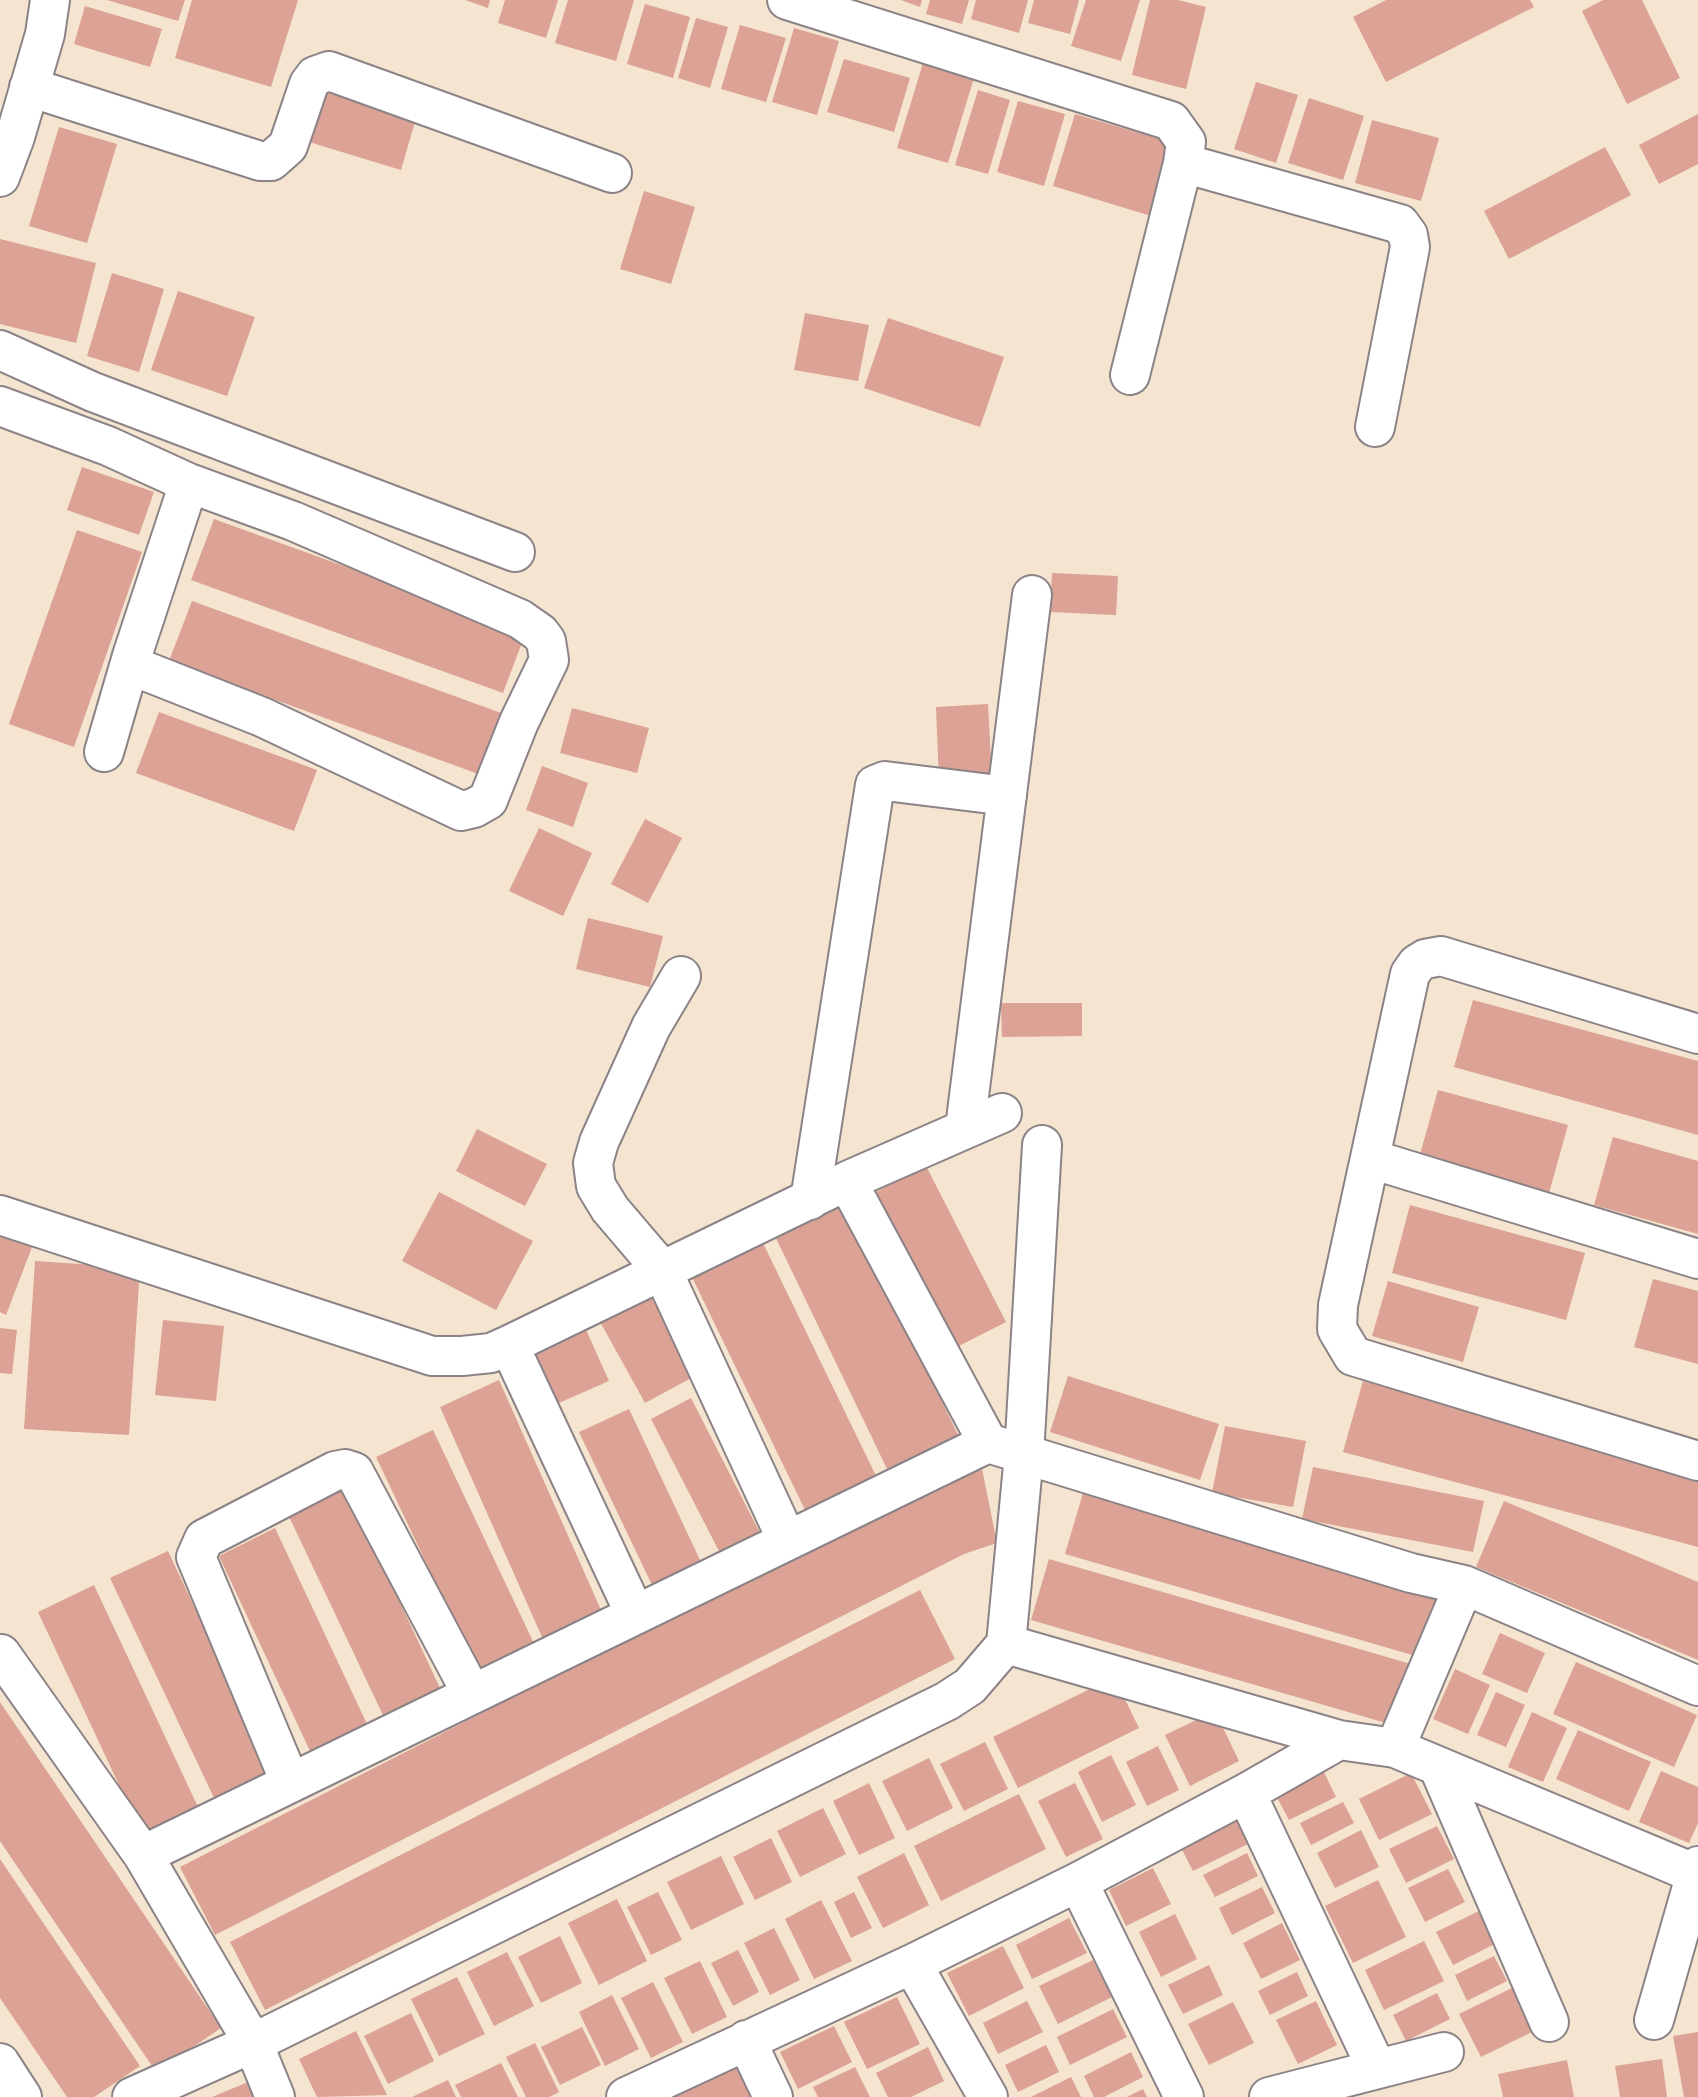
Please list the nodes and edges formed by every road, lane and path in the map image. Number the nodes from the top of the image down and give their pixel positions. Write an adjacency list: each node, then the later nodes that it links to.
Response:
1 (50, 0): 3 (street)
2 (787, 0): 4 (street)
3 (29, 87): 5 (street); 6 (street)
4 (1183, 163): 8 (street); 10 (street)
5 (612, 173)
6 (0, 177)
7 (0, 350): 12 (street)
8 (1130, 375)
9 (0, 406): 11 (street)
10 (1375, 427)
11 (189, 483): 14 (street); 14 (street)
12 (515, 552)
13 (1032, 595): 16 (street)
14 (130, 665): 15 (street)
15 (104, 752)
16 (1007, 796): 20 (street); 24 (street)
17 (681, 976): 27 (street)
18 (1698, 1034): 22 (street)
19 (1002, 1113): 20 (street)
20 (965, 1128): 23 (street)
21 (1042, 1145): 30 (street)
22 (1371, 1159): 26 (street); 31 (street)
23 (847, 1181): 24 (street); 29 (street)
24 (810, 1200): 27 (street)
25 (0, 1215): 28 (street)
26 (1698, 1259)
27 (662, 1270): 28 (street); 32 (street)
28 (509, 1345): 34 (street)
29 (988, 1443): 30 (street); 32 (street)
30 (1024, 1455): 33 (street); 35 (street)
31 (1698, 1461)
32 (787, 1540): 34 (street)
33 (1464, 1585): 37 (street); 40 (street)
34 (635, 1614): 38 (street)
35 (1006, 1644): 39 (street); 51 (street)
36 (1, 1654): 44 (street)
37 (1698, 1686)
38 (472, 1694): 42 (street); 42 (street)
39 (1339, 1740): 40 (street); 43 (street)
40 (1395, 1748): 41 (street)
41 (1438, 1766): 45 (street); 49 (street)
42 (290, 1782): 44 (street)
43 (1246, 1793): 46 (street); 54 (street)
44 (143, 1855): 51 (street)
45 (1697, 1870): 48 (street)
46 (1078, 1882): 47 (street); 61 (street)
47 (912, 1964): 50 (street); 60 (street)
48 (1654, 2020)
49 (1549, 2022)
50 (746, 2040): 58 (street); 59 (street)
51 (253, 2043): 56 (street); 57 (street)
52 (1444, 2052): 54 (street)
53 (0, 2063): 55 (street)
54 (1377, 2069): 62 (street)
55 (22, 2097)
56 (132, 2097)
57 (275, 2097)
58 (626, 2097)
59 (773, 2097)
60 (988, 2097)
61 (1184, 2097)
62 (1269, 2097)

